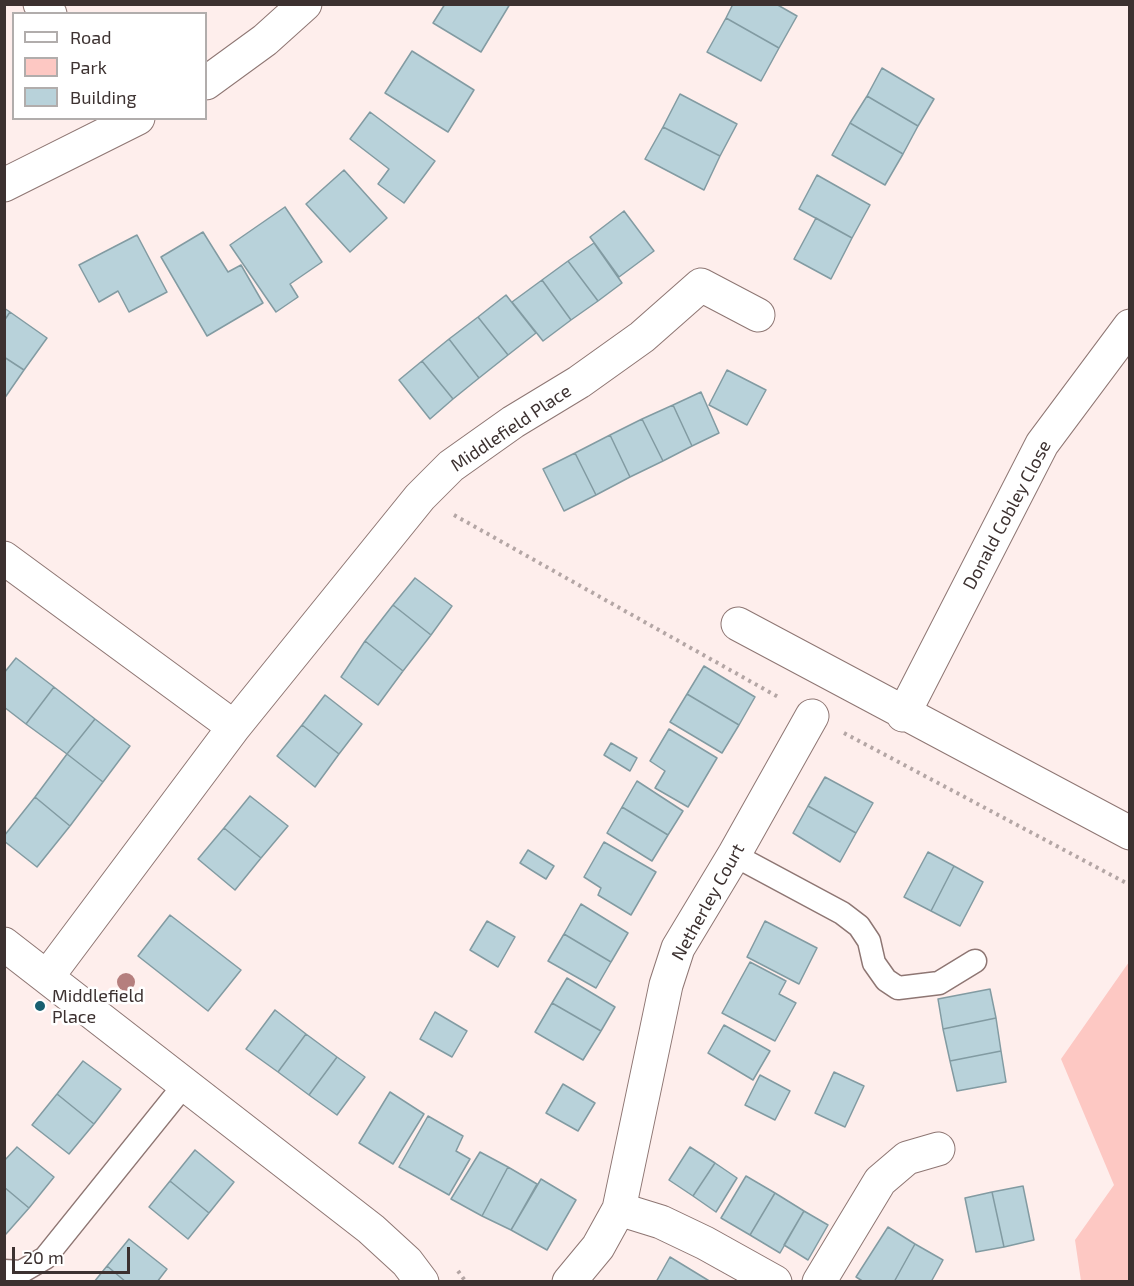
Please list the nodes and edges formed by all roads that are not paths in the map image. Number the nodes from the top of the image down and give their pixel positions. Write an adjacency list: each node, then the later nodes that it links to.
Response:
1 (306, 4): 2 (street)
2 (207, 82)
3 (134, 120): 4 (street)
4 (4, 184)
5 (758, 315): 11 (street, Middlefield Place)
6 (1130, 326): 9 (street, Donald Cobley Close)
7 (4, 558): 11 (street)
8 (738, 624): 9 (street)
9 (903, 715): 12 (street)
10 (812, 716): 13 (street, Netherley Court)
11 (234, 727): 16 (street, Middlefield Place)
12 (1130, 834)
13 (734, 855): 15 (lane); 19 (street, Netherley Court)
14 (4, 944): 16 (street)
15 (975, 961)
16 (46, 977): 17 (street)
17 (184, 1084): 20 (lane); 21 (street)
18 (938, 1149): 24 (street)
19 (619, 1209): 22 (street, Netherley Court); 23 (street)
20 (4, 1271)
21 (422, 1281)
22 (569, 1281)
23 (775, 1281)
24 (819, 1281)

